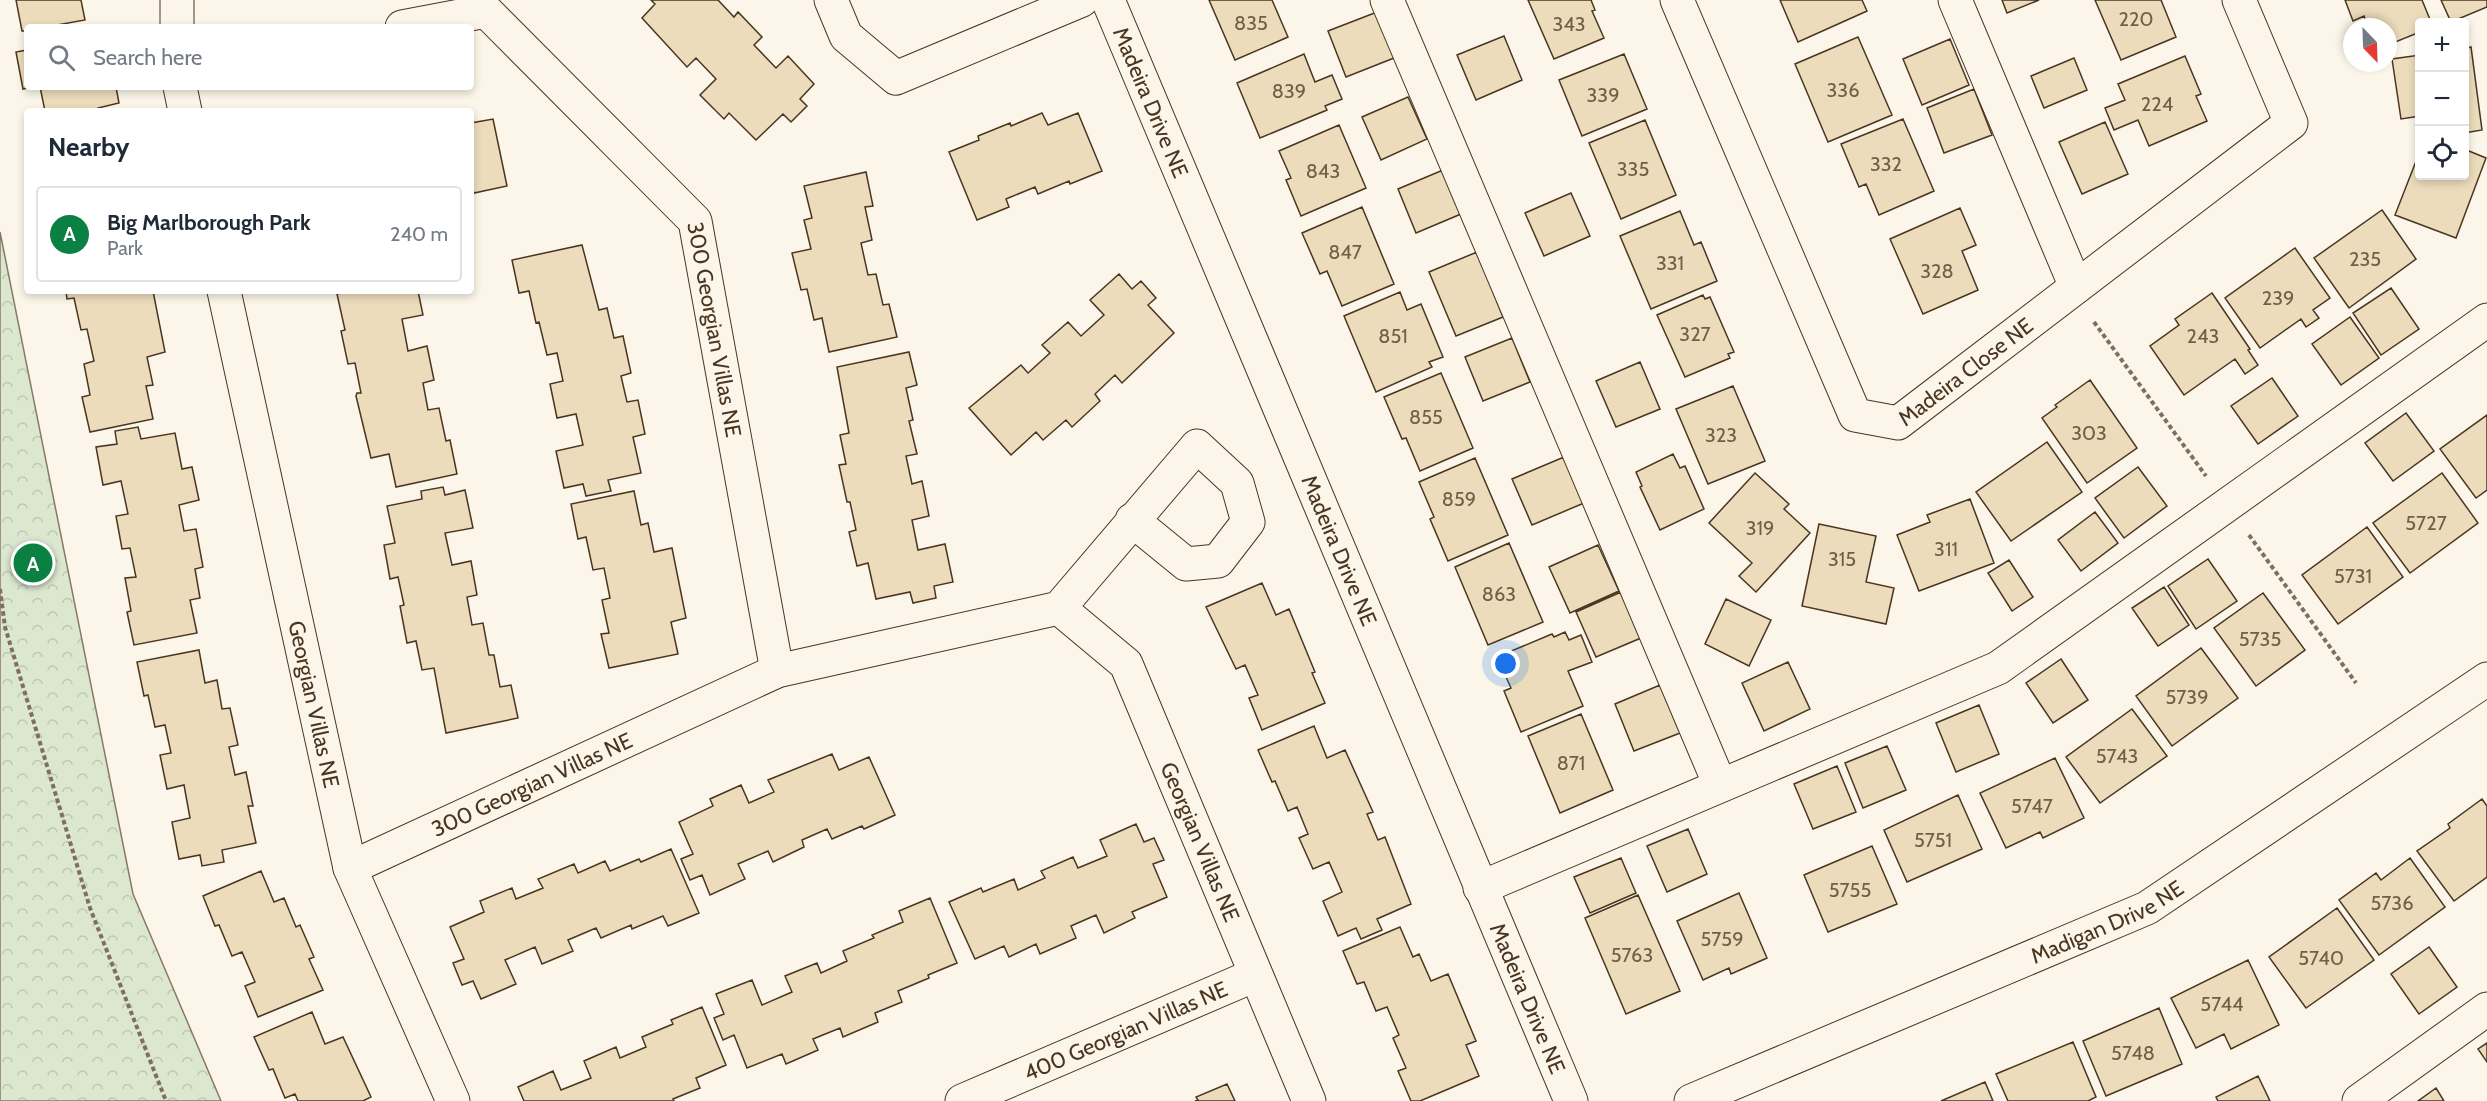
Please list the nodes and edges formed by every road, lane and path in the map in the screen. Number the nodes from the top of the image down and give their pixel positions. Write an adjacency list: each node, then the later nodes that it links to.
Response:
1 (177, 0): 9 (street)
2 (831, 0): 3 (street)
3 (1082, 0)
4 (1108, 0): 23 (street, Madeira Drive NE)
5 (1387, 0): 21 (street)
6 (1677, 0): 13 (street, Madeira Close NE)
7 (1955, 0): 13 (street)
8 (2239, 0): 13 (street, Madeira Close NE)
9 (177, 24)
10 (418, 24): 19 (street, 300 Georgian Villas NE)
11 (181, 90): 12 (street)
12 (184, 108)
13 (2076, 287)
14 (225, 294): 22 (street, Georgian Villas NE)
15 (2487, 320): 21 (street)
16 (1132, 520): 16 (street); 18 (street)
17 (0, 589): 26 (path)
18 (1059, 608): 19 (street, 300 Georgian Villas NE); 24 (street, Georgian Villas NE)
19 (777, 671): 22 (street, 300 Georgian Villas NE)
20 (2487, 679): 31 (street, Madigan Drive NE)
21 (1720, 785): 23 (street)
22 (350, 868): 27 (street, Georgian Villas NE)
23 (1480, 888): 30 (street, Madeira Drive NE)
24 (1255, 975): 28 (street, 400 Georgian Villas NE); 29 (street, Georgian Villas NE)
25 (2487, 1009): 32 (street)
26 (166, 1101)
27 (453, 1101)
28 (962, 1101)
29 (1309, 1101)
30 (1571, 1101)
31 (1691, 1101)
32 (2359, 1101)

